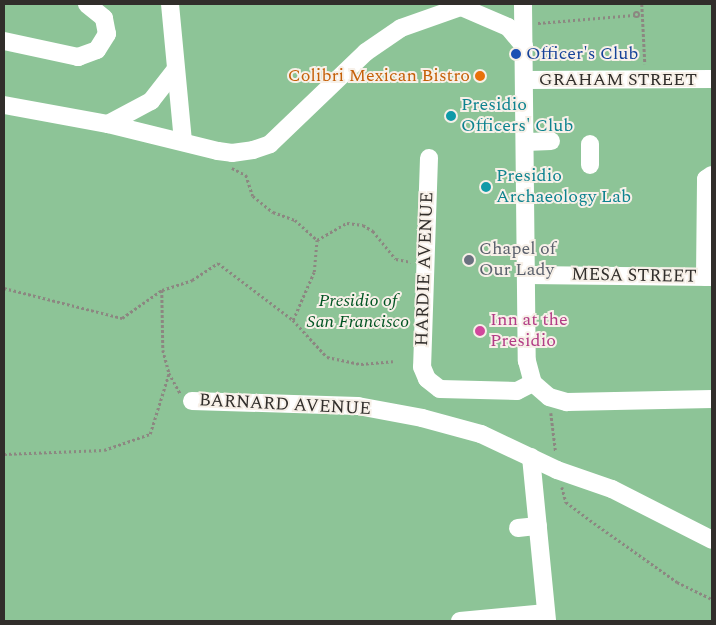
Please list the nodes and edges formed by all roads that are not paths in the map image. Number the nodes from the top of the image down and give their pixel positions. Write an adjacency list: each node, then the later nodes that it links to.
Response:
1 (86, 4): 5 (street)
2 (170, 4): 7 (street)
3 (523, 4): 6 (street)
4 (464, 5): 6 (street); 12 (street)
5 (4, 41)
6 (524, 46): 9 (street)
7 (175, 70): 11 (street); 12 (street)
8 (712, 79): 9 (street, GRAHAM STREET)
9 (525, 80): 14 (street)
10 (4, 105): 11 (street)
11 (108, 124): 12 (street)
12 (183, 141)
13 (551, 141): 14 (street)
14 (526, 142): 19 (street)
15 (590, 144): 17 (street)
16 (429, 158): 21 (street, HARDIE AVENUE)
17 (590, 165)
18 (709, 182): 20 (street)
19 (526, 275): 20 (street, MESA STREET); 21 (street)
20 (709, 277)
21 (533, 383): 22 (street)
22 (712, 399)
23 (192, 401): 24 (street, BARNARD AVENUE)
24 (531, 458): 25 (street); 27 (street, BARNARD AVENUE)
25 (538, 526): 26 (street); 28 (street)
26 (518, 528)
27 (712, 540)
28 (545, 617): 29 (street)
29 (460, 621)

